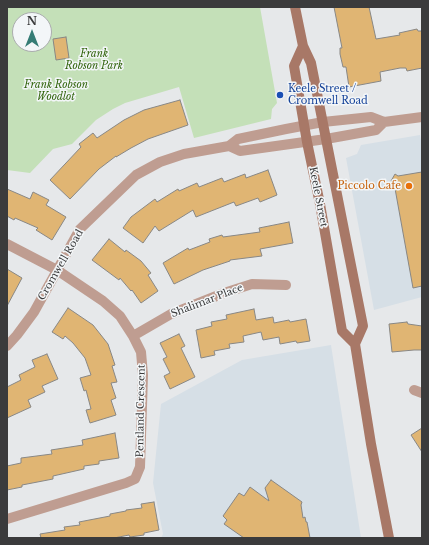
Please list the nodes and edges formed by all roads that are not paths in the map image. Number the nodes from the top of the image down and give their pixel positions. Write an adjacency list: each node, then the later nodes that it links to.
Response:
1 (295, 7): 2 (main road, Keele Street)
2 (303, 46): 4 (main road, Keele Street); 6 (main road, Keele Street)
3 (422, 117): 5 (street)
4 (323, 122): 5 (street, Cromwell Road); 6 (street, Cromwell Road); 7 (main road, Keele Street)
5 (384, 122): 7 (street, Cromwell Road)
6 (304, 125): 8 (main road, Keele Street); 9 (street, Cromwell Road)
7 (326, 139): 8 (street, Cromwell Road); 14 (main road, Keele Street)
8 (307, 142): 9 (street, Cromwell Road); 14 (main road, Keele Street)
9 (229, 146): 11 (street, Cromwell Road)
10 (7, 244): 11 (street, Pentland Crescent)
11 (57, 270): 13 (street, Pentland Crescent); 15 (street, Cromwell Road)
12 (286, 285): 13 (street, Shalimar Place)
13 (133, 336): 16 (street, Pentland Crescent)
14 (355, 344): 17 (main road)
15 (7, 346)
16 (7, 519)
17 (389, 538)

